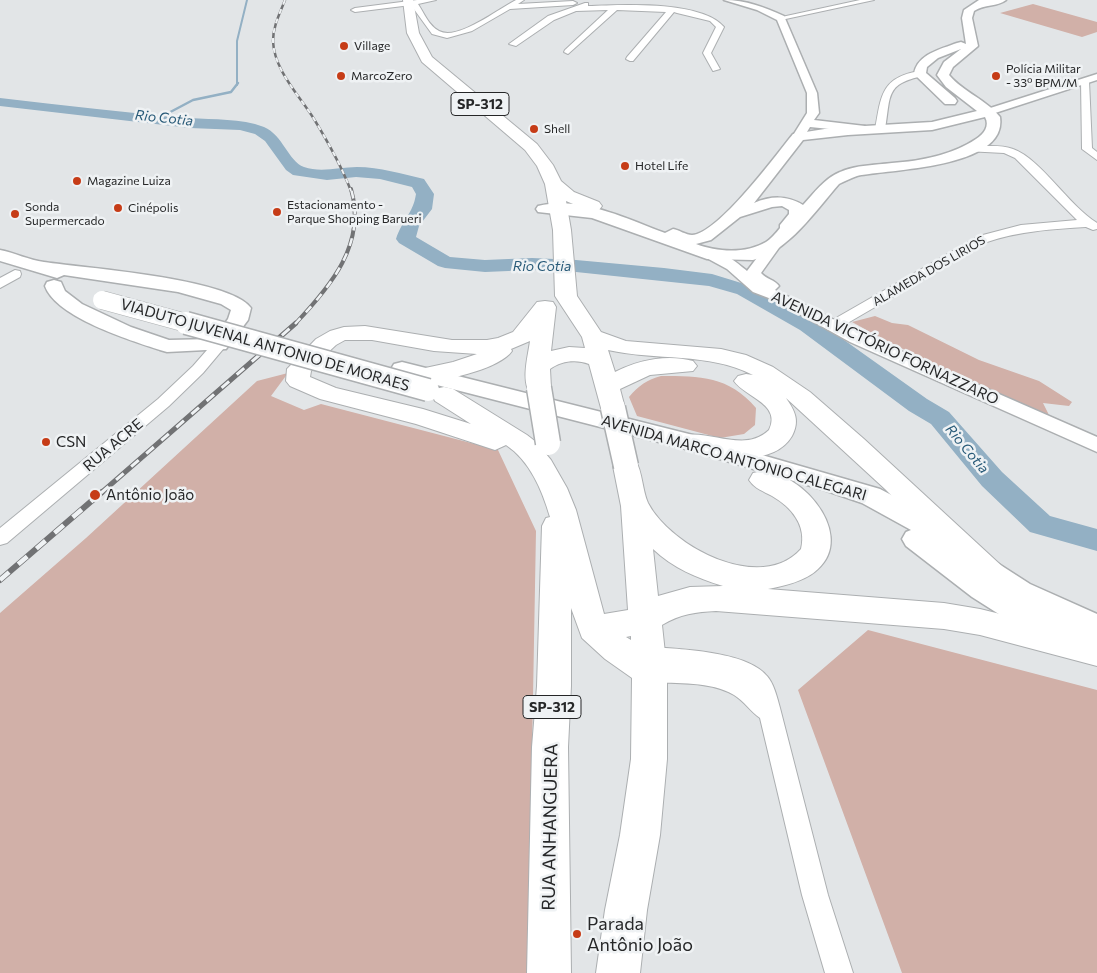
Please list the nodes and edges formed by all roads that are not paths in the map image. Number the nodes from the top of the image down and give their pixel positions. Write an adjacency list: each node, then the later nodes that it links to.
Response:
1 (362, 0): 10 (street)
2 (433, 0): 10 (street)
3 (521, 0): 12 (street)
4 (728, 0): 16 (street)
5 (836, 0): 11 (street)
6 (871, 0): 11 (street)
7 (982, 0): 20 (main road)
8 (1001, 0): 21 (main road)
9 (592, 1): 12 (street); 14 (street)
10 (407, 4): 12 (street); 36 (main road, SP-312)
11 (855, 4): 16 (street)
12 (506, 7)
13 (616, 7): 14 (street); 15 (street); 18 (street)
14 (574, 9): 17 (street)
15 (671, 11): 19 (street); 22 (street)
16 (781, 18): 28 (street)
17 (513, 44)
18 (568, 52)
19 (630, 59)
20 (922, 67): 21 (main road); 27 (main road); 29 (street)
21 (946, 67): 25 (main road)
22 (716, 69)
23 (1097, 77): 24 (street)
24 (1085, 80): 25 (street); 33 (street)
25 (988, 112): 27 (main road); 31 (main road)
26 (473, 117): 32 (main road, SP-312)
27 (967, 118): 29 (main road); 31 (main road)
28 (808, 123): 29 (street); 30 (street)
29 (874, 130): 30 (main road)
30 (798, 137): 34 (main road)
31 (972, 147): 35 (main road); 39 (street)
32 (511, 149)
33 (1097, 157)
34 (771, 172): 35 (main road); 38 (main road)
35 (823, 193): 40 (main road)
36 (547, 196): 37 (main road); 37 (main road); 41 (main road); 47 (main road, SP-312)
37 (594, 210): 42 (main road, AVENIDA VICTÓRIO FORNAZZARO); 42 (main road)
38 (736, 213): 40 (main road); 42 (main road)
39 (1092, 226): 51 (street, ALAMEDA DOS LIRIOS)
40 (789, 229): 43 (main road)
41 (543, 230)
42 (709, 245): 43 (main road); 51 (street, AVENIDA VICTÓRIO FORNAZZARO)
43 (774, 245): 51 (street)
44 (0, 255): 45 (main road)
45 (40, 267): 49 (main road); 53 (main road)
46 (5, 276): 48 (main road)
47 (555, 284): 50 (main road, SP-312); 54 (main road, SP-312)
48 (54, 286): 49 (main road); 53 (main road)
49 (108, 295): 56 (main road, VIADUTO JUVENAL ANTONIO DE MORAES, bridge); 56 (main road, VIADUTO JUVENAL ANTONIO DE MORAES)
50 (545, 307): 52 (main road); 55 (main road, SP-312)
51 (834, 325): 59 (street, AVENIDA VICTÓRIO FORNAZZARO)
52 (518, 338): 56 (main road); 60 (main road)
53 (219, 345): 64 (street, RUA ACRE)
54 (597, 348): 55 (main road); 57 (main road, SP-312); 65 (main road)
55 (539, 377): 60 (main road, SP-312, bridge)
56 (424, 382): 58 (main road, AVENIDA MARCO ANTONIO CALEGARI); 60 (main road); 61 (main road, AVENIDA MARCO ANTONIO CALEGARI)
57 (611, 397): 58 (main road); 63 (main road, SP-312, bridge)
58 (689, 442): 65 (main road, AVENIDA MARCO ANTONIO CALEGARI)
59 (1097, 445)
60 (542, 451): 62 (main road, RUA ANHANGUERA / SP-312)
61 (764, 480): 63 (main road); 69 (main road, AVENIDA MARCO ANTONIO CALEGARI)
62 (556, 492): 68 (main road); 71 (main road, RUA ANHANGUERA / SP-312)
63 (635, 506): 66 (main road, SP-312)
64 (0, 538)
65 (994, 578): 67 (main road, AVENIDA MARCO ANTONIO CALEGARI)
66 (644, 619): 68 (main road); 69 (main road); 70 (main road, SP-312)
67 (1097, 627)
68 (593, 628): 70 (main road)
69 (1097, 652)
70 (649, 664): 72 (main road, SP-312); 73 (street)
71 (549, 973)
72 (618, 973)
73 (839, 973)

